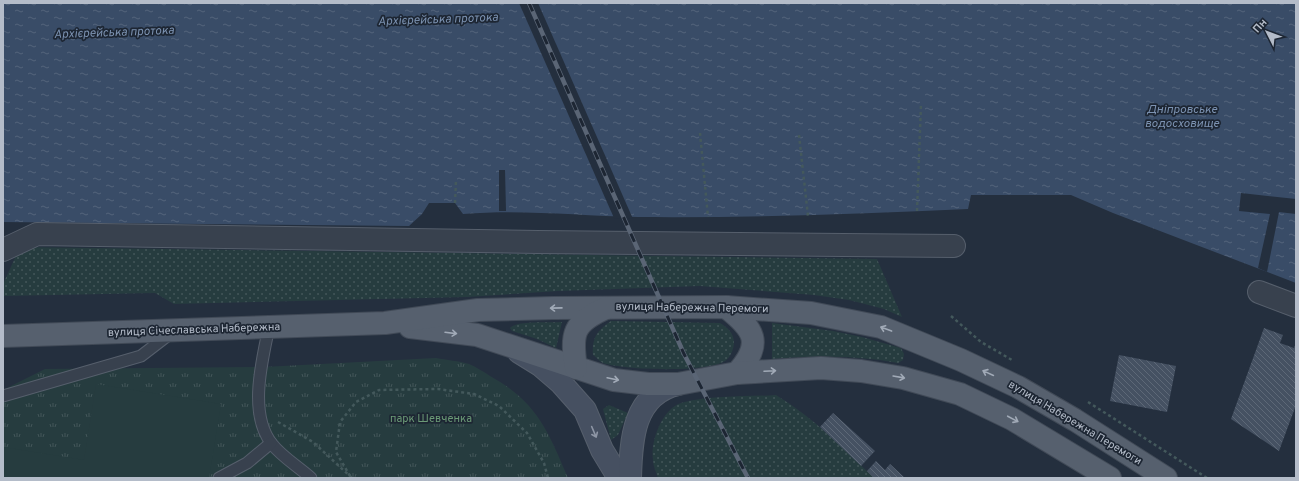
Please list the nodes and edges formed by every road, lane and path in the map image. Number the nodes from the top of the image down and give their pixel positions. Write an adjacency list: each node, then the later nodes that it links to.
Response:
1 (921, 104): 6 (path)
2 (700, 133): 8 (path)
3 (799, 136): 7 (path)
4 (456, 180): 5 (path)
5 (455, 203)
6 (917, 211)
7 (808, 216)
8 (708, 217)
9 (954, 246): 10 (street)
10 (3, 250)
11 (1259, 292): 13 (street)
12 (726, 306): 14 (main road, вулиця Набережна Перемоги); 21 (main road); 34 (main road, вулиця Набережна Перемоги, one-way to 12)
13 (1296, 306)
14 (609, 307): 15 (main road, вулиця Січеславська Набережна, one-way to 15); 20 (main road)
15 (385, 323): 16 (main road, вулиця Січеславська Набережна); 19 (main road, вулиця Січеславська Набережна, one-way to 19)
16 (269, 327): 17 (main road, вулиця Січеславська Набережна); 25 (lane)
17 (175, 331): 18 (main road, вулиця Січеславська Набережна); 23 (lane)
18 (3, 336)
19 (510, 346): 20 (main road, вулиця Січеславська Набережна); 24 (main road)
20 (576, 368): 22 (main road, one-way to 22); 24 (main road)
21 (737, 373): 22 (main road); 33 (main road, one-way to 33)
22 (678, 384): 32 (main road)
23 (3, 396)
24 (585, 410): 31 (main road, one-way to 31)
25 (260, 412): 26 (lane); 27 (path)
26 (272, 443): 28 (lane); 29 (lane)
27 (351, 477): 30 (path)
28 (218, 478)
29 (311, 478)
30 (548, 478)
31 (619, 478)
32 (630, 478)
33 (1110, 478)
34 (1166, 478)

